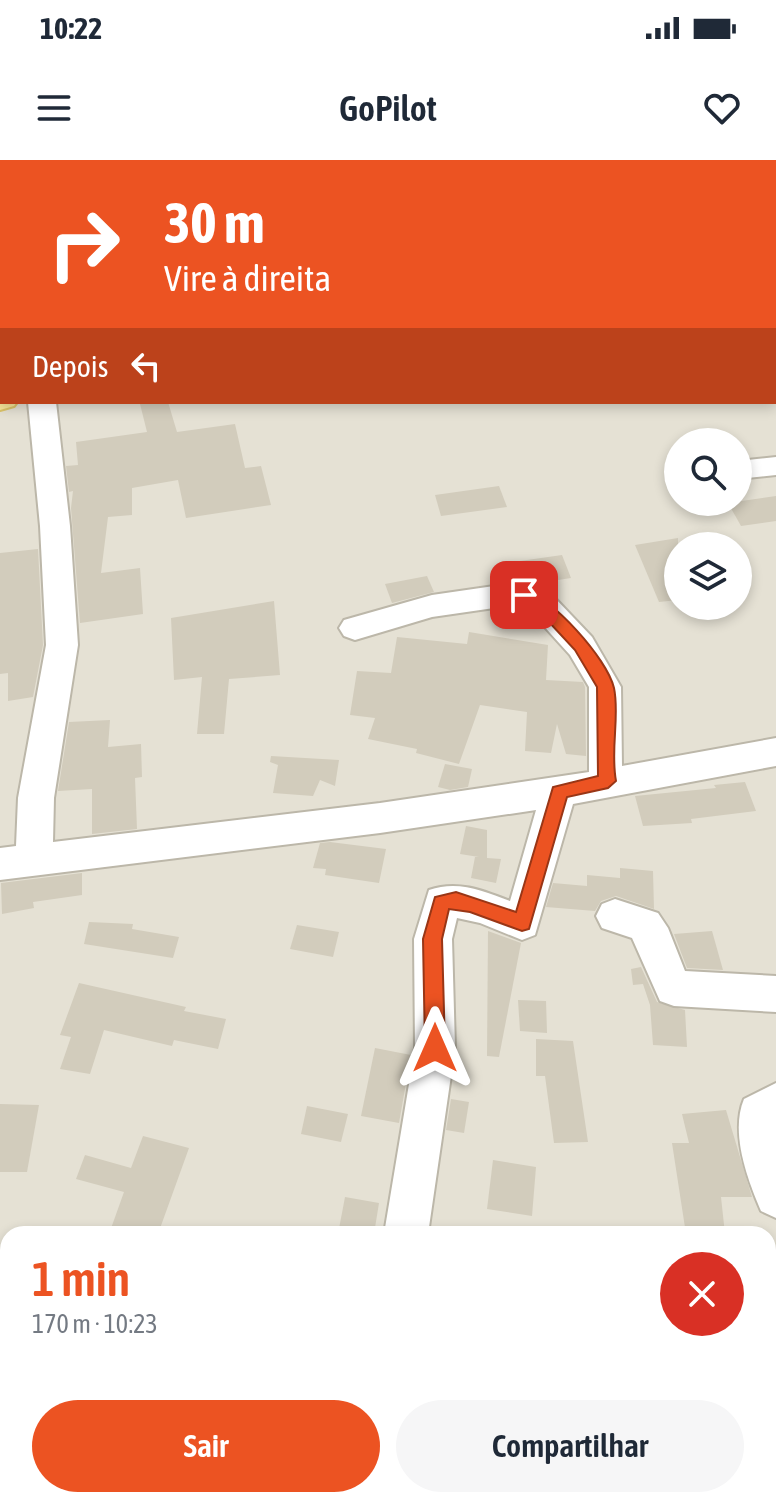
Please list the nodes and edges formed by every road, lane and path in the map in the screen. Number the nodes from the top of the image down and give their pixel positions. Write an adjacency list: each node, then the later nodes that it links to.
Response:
1 (42, 404): 8 (street)
2 (776, 466): 3 (street)
3 (752, 469)
4 (355, 628): 6 (street)
5 (776, 752): 6 (street)
6 (608, 781): 7 (street)
7 (559, 792): 8 (street); 13 (street)
8 (17, 863)
9 (615, 916): 10 (street)
10 (776, 994)
11 (776, 1103): 12 (street)
12 (776, 1196)
13 (407, 1226)

